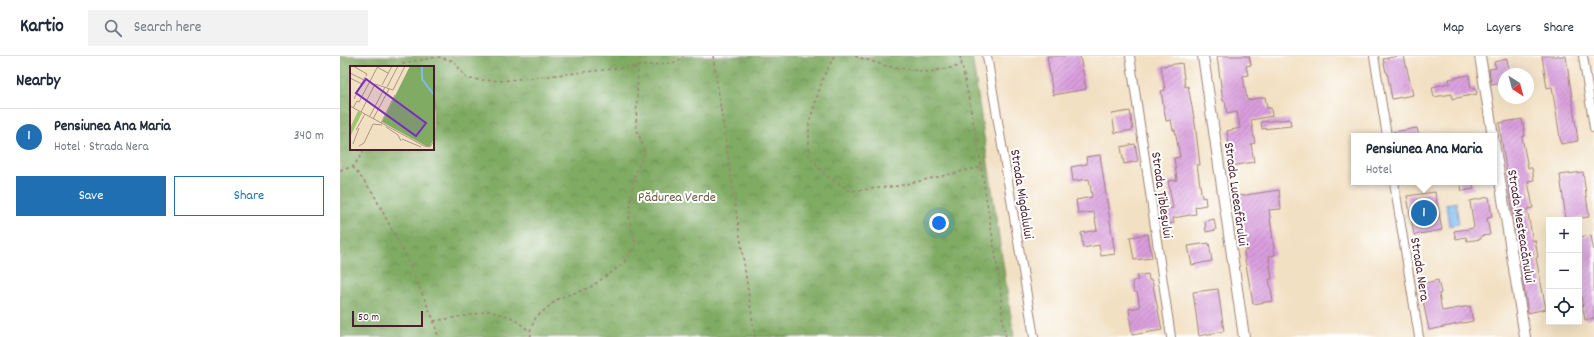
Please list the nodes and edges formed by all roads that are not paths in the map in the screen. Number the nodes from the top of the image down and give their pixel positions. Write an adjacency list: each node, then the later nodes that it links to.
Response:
1 (987, 56): 12 (street, Strada Migdalului)
2 (1130, 56): 13 (street, Strada Țibleșului)
3 (1203, 56): 14 (street, Strada Luceafărului)
4 (1374, 56): 8 (street)
5 (1480, 56): 9 (street)
6 (1584, 56): 7 (street)
7 (1594, 128)
8 (1387, 133)
9 (1493, 133)
10 (1497, 162): 16 (street, Strada Mesteacănului)
11 (1394, 185): 15 (street, Strada Nera)
12 (1034, 337)
13 (1171, 337)
14 (1244, 337)
15 (1419, 337)
16 (1525, 337)

